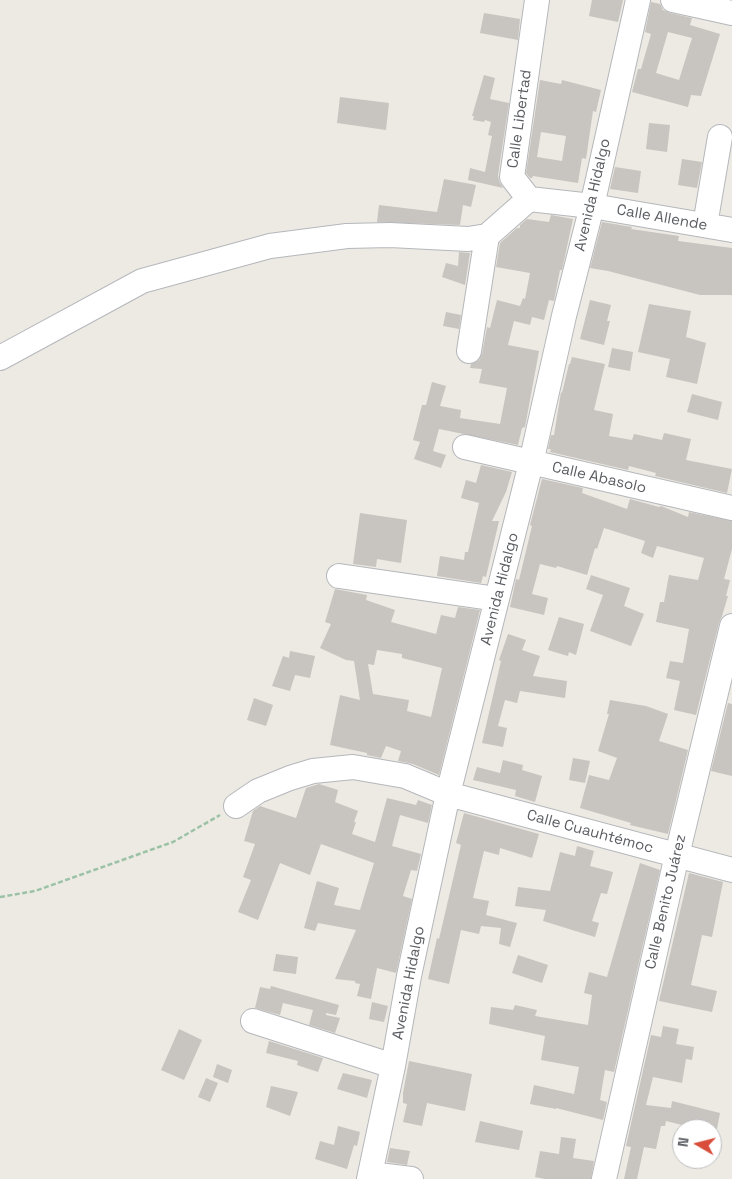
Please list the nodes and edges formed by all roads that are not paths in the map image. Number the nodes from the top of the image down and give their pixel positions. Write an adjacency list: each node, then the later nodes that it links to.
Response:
1 (537, 0): 6 (street, Calle Libertad)
2 (638, 0): 7 (street, Avenida Hidalgo)
3 (673, 0): 4 (street)
4 (732, 13)
5 (720, 137): 8 (street)
6 (529, 199): 7 (street); 10 (street)
7 (592, 206): 8 (street, Calle Allende); 14 (street, Avenida Hidalgo)
8 (705, 225): 9 (street, Calle Allende)
9 (732, 230)
10 (487, 236): 11 (street); 12 (street)
11 (469, 351)
12 (0, 358)
13 (465, 447): 14 (street, Calle Abasolo)
14 (530, 463): 15 (street, Calle Abasolo); 17 (street, Avenida Hidalgo)
15 (732, 508)
16 (339, 576): 17 (street)
17 (497, 599): 19 (street, Avenida Hidalgo)
18 (732, 626): 21 (street, Calle Benito Juárez)
19 (448, 794): 20 (street, Calle Cuauhtémoc); 21 (street, Calle Cuauhtémoc); 24 (street, Avenida Hidalgo)
20 (236, 806)
21 (677, 855): 22 (street, Calle Cuauhtémoc); 27 (street, Calle Benito Juárez)
22 (732, 870)
23 (253, 1021): 24 (street)
24 (393, 1066): 25 (street, Avenida Hidalgo)
25 (369, 1176): 26 (street)
26 (411, 1179)
27 (604, 1179)

